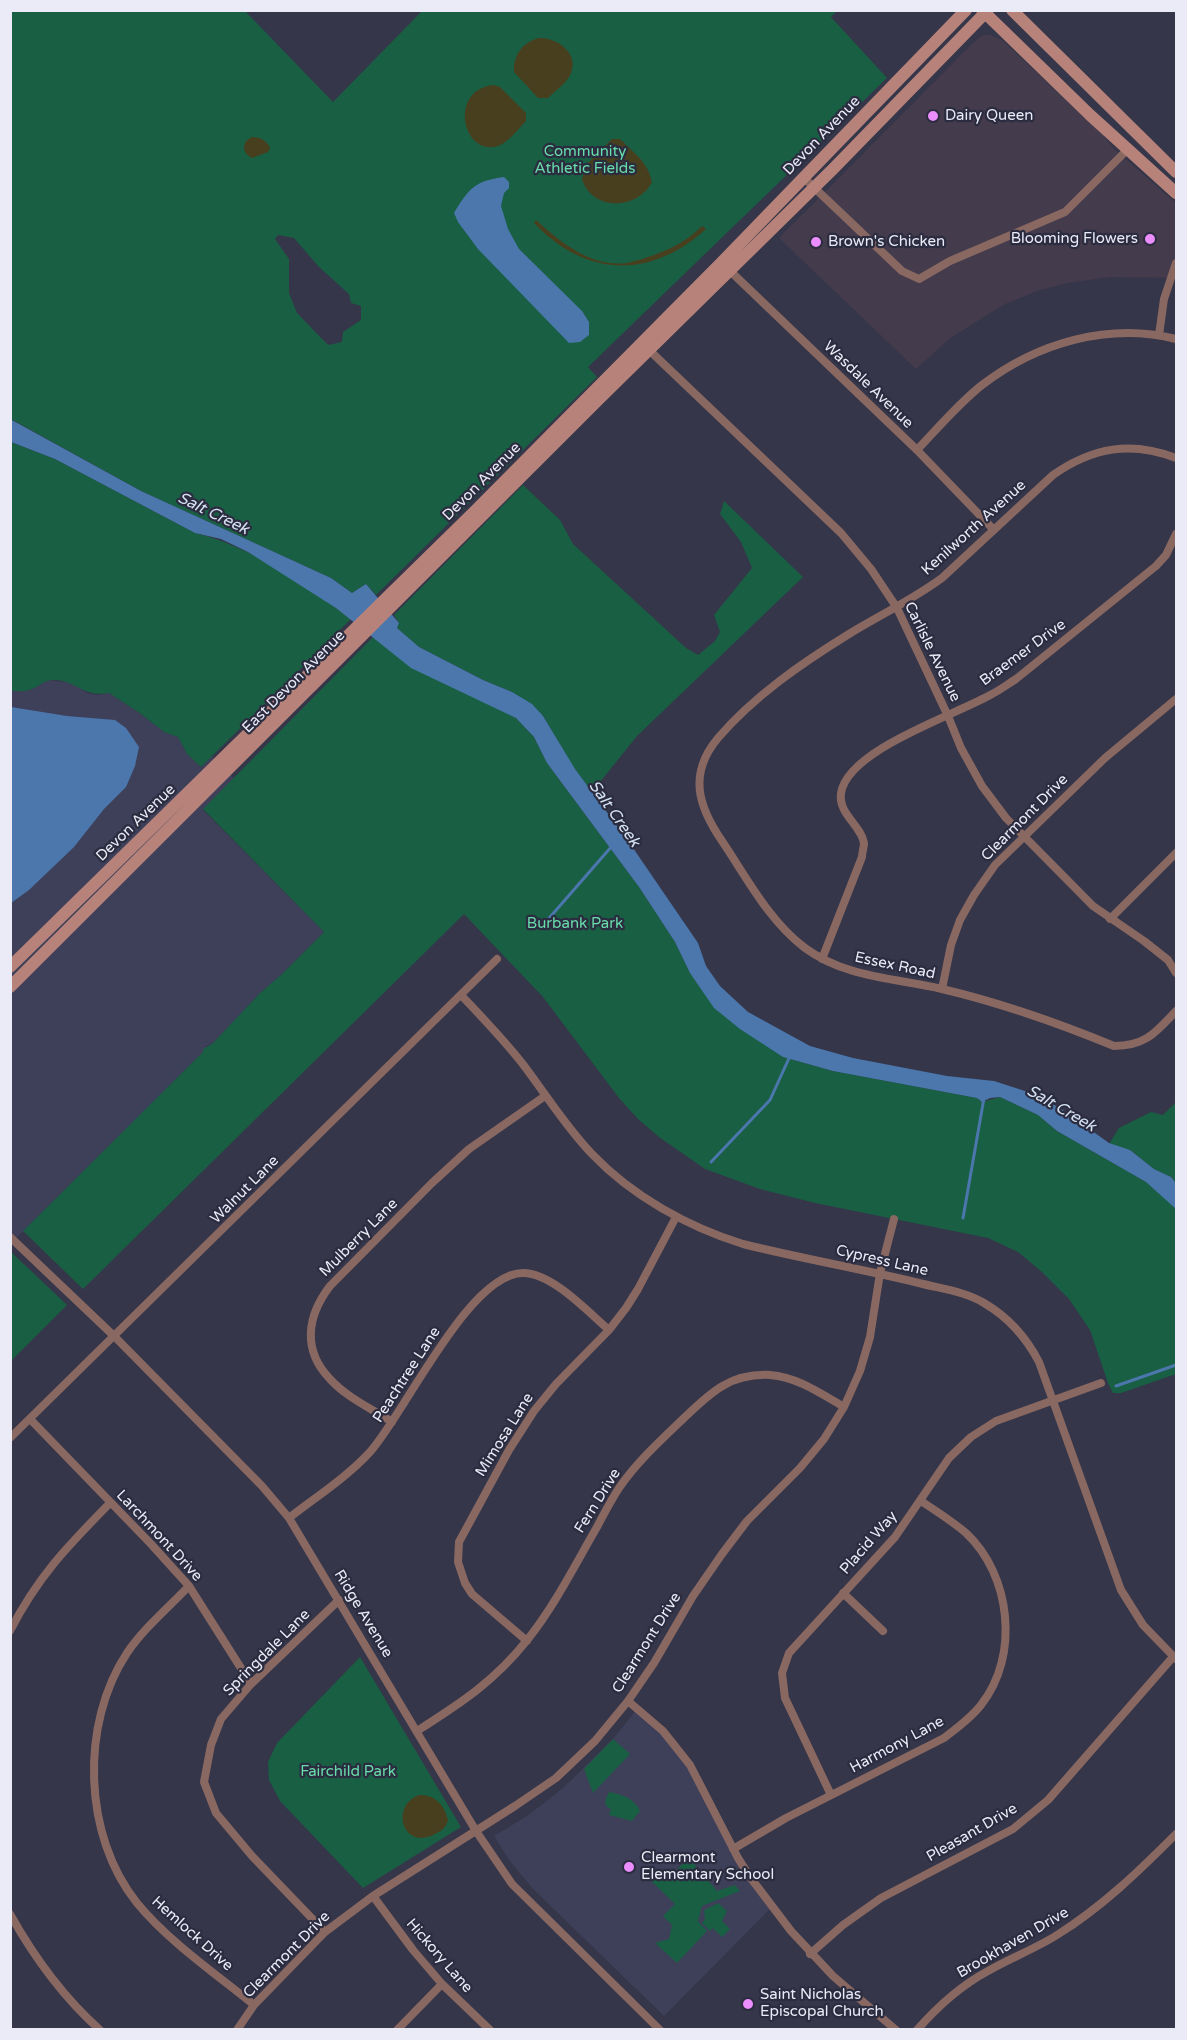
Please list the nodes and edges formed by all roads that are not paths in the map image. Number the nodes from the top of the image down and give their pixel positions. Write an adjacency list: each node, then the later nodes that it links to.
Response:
1 (966, 10): 6 (main road, Devon Avenue)
2 (1012, 10): 5 (main road)
3 (985, 12): 4 (main road); 7 (main road, Devon Avenue)
4 (1128, 149): 7 (street); 8 (main road)
5 (1176, 172)
6 (803, 177): 7 (street); 10 (main road, Devon Avenue)
7 (814, 187): 10 (main road, Devon Avenue)
8 (1176, 193)
9 (1176, 263): 11 (street)
10 (725, 266): 13 (main road, Devon Avenue); 15 (street, Wasdale Avenue); 19 (main road, Devon Avenue)
11 (1160, 335): 12 (street); 15 (street)
12 (1176, 339)
13 (649, 350): 14 (main road, Devon Avenue); 20 (street, Carlisle Avenue)
14 (599, 399): 19 (main road, East Devon Avenue)
15 (917, 450): 17 (street, Wasdale Avenue)
16 (1176, 458): 17 (street, Kenilworth Avenue)
17 (994, 530): 20 (street, Kenilworth Avenue)
18 (1176, 534): 23 (street, Braemer Drive)
19 (399, 592): 21 (main road, East Devon Avenue)
20 (897, 608): 23 (street, Carlisle Avenue); 24 (street, Kenilworth Avenue)
21 (345, 645): 30 (main road, Devon Avenue); 32 (main road, East Devon Avenue)
22 (1176, 699): 25 (street, Clearmont Drive)
23 (948, 716): 25 (street, Carlisle Avenue); 29 (street, Braemer Drive)
24 (718, 738): 29 (street, Essex Road)
25 (1025, 837): 27 (street, Carlisle Avenue); 33 (street, Clearmont Drive)
26 (1176, 853): 27 (street)
27 (1110, 919): 31 (street, Carlisle Avenue)
28 (497, 959): 34 (street, Walnut Lane)
29 (822, 959): 33 (street, Essex Road)
30 (10, 967)
31 (1176, 973)
32 (10, 987)
33 (942, 989): 35 (street, Essex Road)
34 (461, 995): 36 (street, Cypress Lane); 42 (street, Walnut Lane)
35 (1176, 1011)
36 (545, 1096): 37 (street, Cypress Lane); 47 (street, Mulberry Lane)
37 (676, 1217): 40 (street, Cypress Lane); 41 (street, Mimosa Lane)
38 (894, 1219): 40 (street, Clearmont Drive)
39 (10, 1237): 42 (street, Ridge Avenue)
40 (880, 1273): 44 (street, Cypress Lane); 45 (street, Clearmont Drive)
41 (609, 1330): 47 (street, Peachtree Lane); 57 (street, Mimosa Lane)
42 (115, 1337): 46 (street, Walnut Lane); 51 (street, Ridge Avenue)
43 (1101, 1383): 44 (street, Placid Way)
44 (1053, 1400): 49 (street, Placid Way); 58 (street, Cypress Lane)
45 (844, 1407): 57 (street, Fern Drive); 60 (street, Clearmont Drive)
46 (30, 1419): 48 (street, Walnut Lane); 50 (street, Larchmont Drive)
47 (392, 1422): 51 (street, Peachtree Lane)
48 (10, 1438)
49 (921, 1501): 53 (street, Placid Way); 62 (street, Harmony Lane)
50 (110, 1503): 52 (street, Larchmont Drive); 55 (street)
51 (289, 1518): 54 (street, Ridge Avenue)
52 (189, 1586): 59 (street, Larchmont Drive); 71 (street, Hemlock Drive)
53 (843, 1593): 56 (street); 62 (street, Placid Way)
54 (339, 1600): 59 (street, Springdale Lane); 61 (street, Ridge Avenue)
55 (10, 1631)
56 (883, 1631)
57 (527, 1641): 61 (street, Fern Drive)
58 (1175, 1658): 69 (street, Pleasant Drive)
59 (251, 1684): 68 (street, Springdale Lane)
60 (628, 1701): 63 (street, Clearmont Drive); 65 (street)
61 (417, 1731): 63 (street, Ridge Avenue)
62 (831, 1794): 65 (street, Harmony Lane)
63 (476, 1831): 66 (street, Clearmont Drive); 76 (street, Ridge Avenue)
64 (1176, 1834): 78 (street, Brookhaven Drive)
65 (732, 1849): 69 (street)
66 (373, 1896): 68 (street, Clearmont Drive); 70 (street, Hickory Lane)
67 (10, 1914): 72 (street)
68 (325, 1932): 71 (street, Clearmont Drive)
69 (810, 1954): 77 (street)
70 (442, 1984): 74 (street); 75 (street, Hickory Lane)
71 (254, 2006): 73 (street, Clearmont Drive)
72 (100, 2030)
73 (237, 2030)
74 (396, 2030)
75 (490, 2030)
76 (660, 2030)
77 (896, 2030)
78 (917, 2030)

